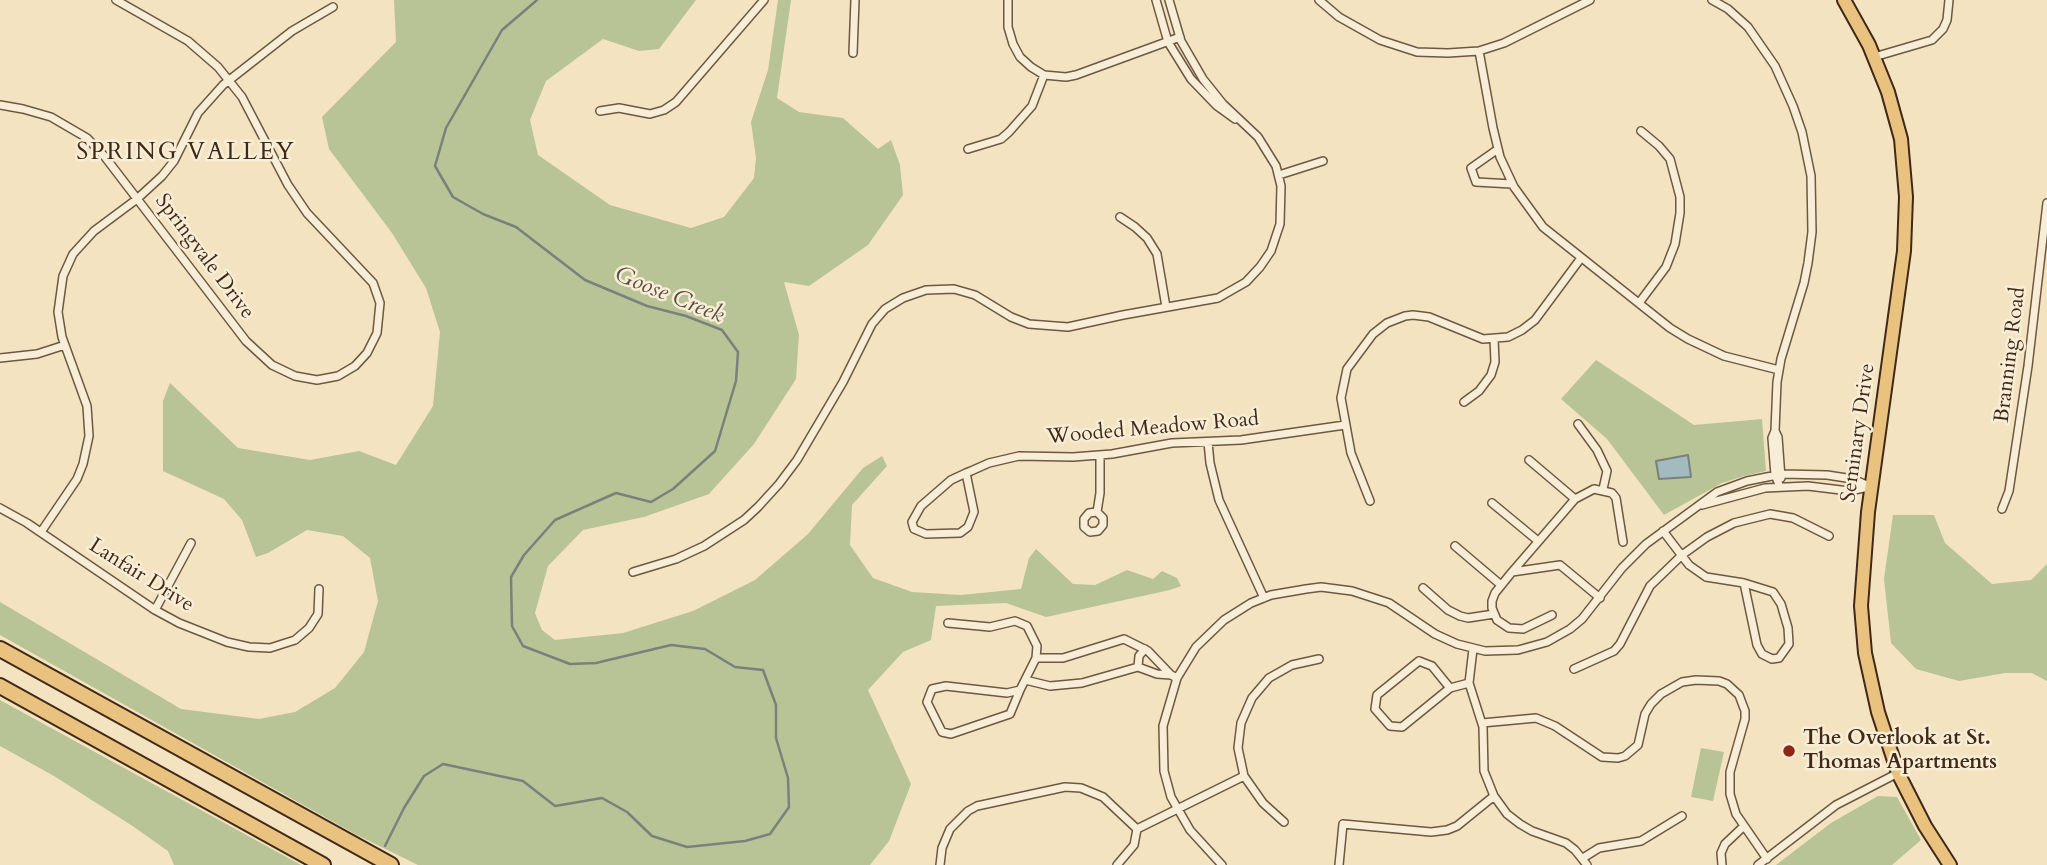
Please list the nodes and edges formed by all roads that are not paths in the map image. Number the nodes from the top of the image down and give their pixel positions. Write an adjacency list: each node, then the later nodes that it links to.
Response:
1 (116, 0): 19 (street)
2 (764, 0): 21 (street)
3 (855, 0): 16 (street)
4 (1008, 0): 18 (street)
5 (1156, 0): 14 (street)
6 (1169, 0): 13 (street)
7 (1320, 0): 15 (street)
8 (1590, 0): 15 (street)
9 (1712, 0): 39 (street)
10 (1844, 0): 17 (main road, Seminary Drive)
11 (1949, 0): 17 (street)
12 (334, 7): 19 (street)
13 (1180, 37): 14 (street); 22 (street)
14 (1168, 43): 18 (street); 22 (street)
15 (1479, 51): 25 (street)
16 (853, 53)
17 (1874, 57): 49 (main road, Seminary Drive)
18 (1044, 75): 24 (street)
19 (229, 80): 29 (street); 29 (street, Springvale Drive)
20 (0, 105): 29 (street, Springvale Drive)
21 (600, 111)
22 (1239, 120): 27 (street)
23 (1641, 131): 34 (street)
24 (968, 149)
25 (1498, 149): 28 (street); 28 (street)
26 (1323, 161): 27 (street)
27 (1279, 175): 35 (street)
28 (1512, 184): 32 (street)
29 (137, 199): 37 (street)
30 (2047, 203): 33 (street, Branning Road)
31 (1119, 217): 35 (street)
32 (1581, 258): 34 (street); 36 (street)
33 (2043, 277): 56 (street, Branning Road)
34 (1639, 303): 39 (street)
35 (1166, 307): 66 (street)
36 (1494, 339): 40 (street); 42 (street)
37 (65, 345): 38 (street); 59 (street)
38 (0, 358)
39 (1779, 370): 47 (street)
40 (1464, 402)
41 (1578, 424): 50 (street)
42 (1345, 425): 43 (street, Wooded Meadow Road); 52 (street)
43 (1208, 442): 44 (street, Wooded Meadow Road); 72 (street)
44 (1100, 455): 46 (street, Wooded Meadow Road); 57 (street)
45 (1529, 460): 51 (street)
46 (966, 473): 46 (street, Wooded Meadow Road)
47 (1778, 474): 48 (street); 49 (street); 54 (street)
48 (1780, 487): 49 (street); 54 (street)
49 (1871, 487): 92 (main road, Seminary Drive)
50 (1603, 489): 51 (street); 63 (street)
51 (1575, 499): 61 (street)
52 (1370, 502)
53 (1492, 503): 61 (street)
54 (1701, 505): 58 (street)
55 (0, 508): 59 (street, Lanfair Drive)
56 (2002, 509)
57 (1097, 512)
58 (1663, 531): 65 (street); 73 (street)
59 (41, 532): 74 (street, Lanfair Drive)
60 (1829, 536): 65 (street)
61 (1538, 541): 67 (street)
62 (191, 542): 74 (street)
63 (1623, 542)
64 (1455, 546): 69 (street)
65 (1682, 555): 68 (street); 84 (street)
66 (633, 572)
67 (1512, 572): 69 (street); 73 (street)
68 (1744, 583): 68 (street)
69 (1501, 585): 75 (street)
70 (1423, 588): 75 (street)
71 (319, 589): 74 (street, Lanfair Drive)
72 (1264, 598): 80 (street); 85 (street)
73 (1600, 598): 80 (street)
74 (155, 610)
75 (1494, 614): 76 (street)
76 (1552, 615)
77 (948, 623): 81 (street)
78 (0, 649): 103 (highway)
79 (1144, 649): 81 (street); 83 (street); 85 (street)
80 (1473, 649): 87 (street)
81 (1036, 658): 86 (street)
82 (1319, 659): 93 (street)
83 (1138, 667): 85 (street); 86 (street)
84 (1574, 669)
85 (1174, 676): 95 (street)
86 (1025, 680): 90 (street)
87 (1469, 683): 89 (street); 91 (street)
88 (0, 686): 102 (highway)
89 (1450, 688): 89 (street)
90 (1020, 690): 90 (street)
91 (1482, 723): 94 (street); 98 (street)
92 (1898, 774): 100 (street); 110 (main road, Seminary Drive)
93 (1244, 776): 95 (street); 97 (street)
94 (1494, 796): 101 (street); 107 (street)
95 (1178, 810): 99 (street); 106 (street)
96 (1682, 816): 101 (street)
97 (1284, 822)
98 (1744, 826): 100 (street); 108 (street)
99 (1138, 829): 104 (street); 105 (street)
100 (1767, 859): 109 (street)
101 (1585, 862)
102 (323, 865)
103 (391, 865)
104 (940, 865)
105 (1117, 865)
106 (1222, 865)
107 (1339, 865)
108 (1722, 865)
109 (1758, 865)
110 (1950, 865)

